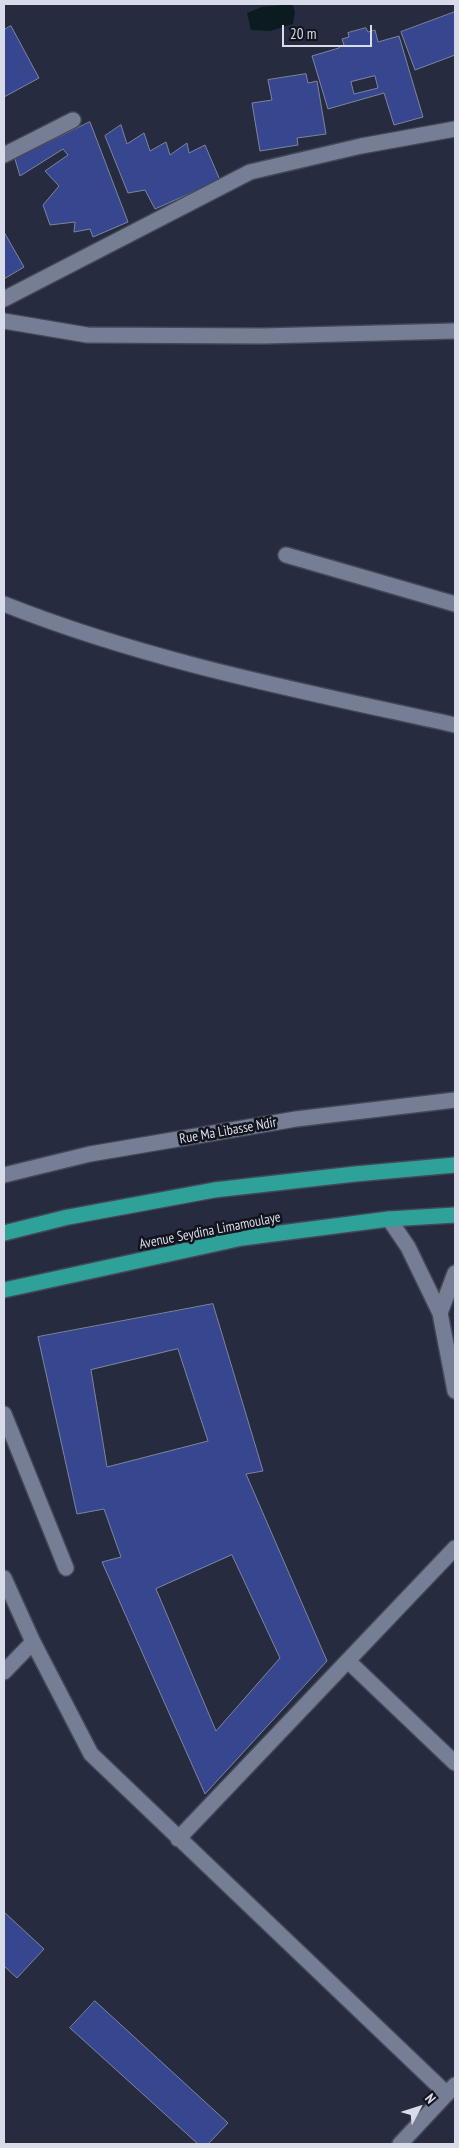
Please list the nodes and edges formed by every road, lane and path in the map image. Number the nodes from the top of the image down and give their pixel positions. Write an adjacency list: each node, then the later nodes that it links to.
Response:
1 (72, 120): 3 (street)
2 (455, 128): 4 (street)
3 (4, 155)
4 (4, 300)
5 (4, 321): 6 (street)
6 (455, 331)
7 (286, 555): 9 (street)
8 (4, 604): 10 (street)
9 (455, 604)
10 (455, 725)
11 (455, 1100): 13 (street, Rue Ma Libasse Ndir)
12 (455, 1165): 16 (highway)
13 (4, 1175)
14 (455, 1215): 15 (highway, Avenue Seydina Limamoulaye)
15 (389, 1219): 18 (highway, Avenue Seydina Limamoulaye); 19 (street)
16 (4, 1233)
17 (455, 1273): 19 (street)
18 (4, 1290)
19 (440, 1313): 20 (street)
20 (455, 1391)
21 (4, 1414): 23 (street)
22 (455, 1548): 26 (street)
23 (66, 1568)
24 (4, 1578): 25 (street)
25 (33, 1642): 27 (street); 29 (street)
26 (348, 1661): 28 (street); 29 (street)
27 (4, 1672)
28 (455, 1763)
29 (178, 1838): 30 (street)
30 (451, 2089): 31 (street)
31 (400, 2144)

